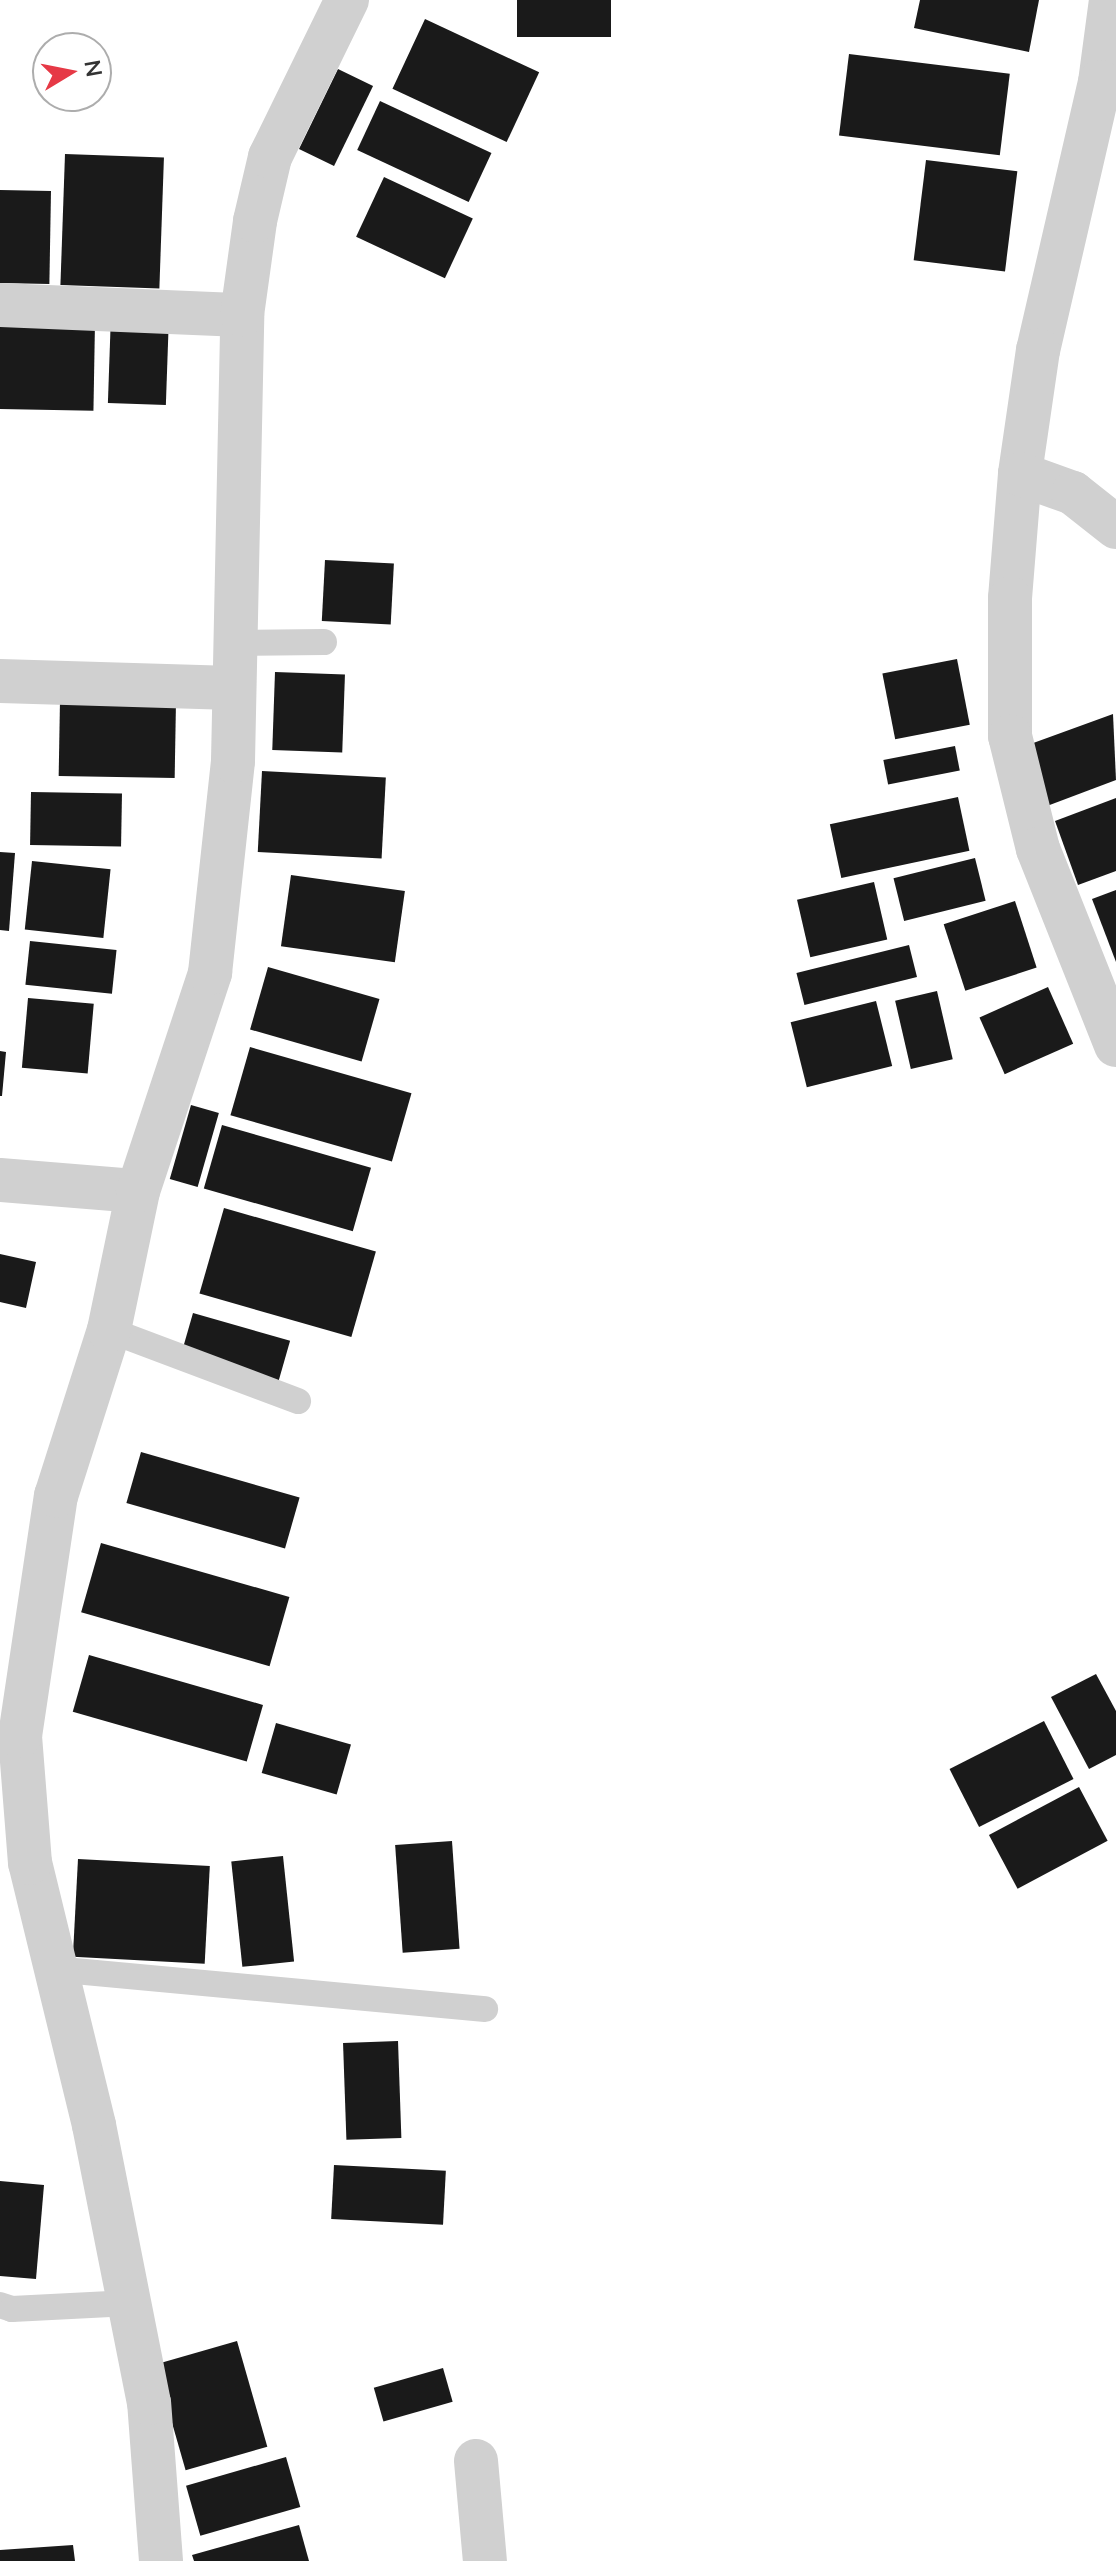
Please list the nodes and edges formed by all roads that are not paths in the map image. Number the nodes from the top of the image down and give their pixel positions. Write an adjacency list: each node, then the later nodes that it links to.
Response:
1 (347, 0): 5 (street)
2 (1111, 0): 3 (street)
3 (1108, 81): 6 (street)
4 (0, 305): 5 (street)
5 (242, 315): 9 (street)
6 (1020, 474): 7 (street); 12 (street)
7 (1116, 527)
8 (324, 642): 9 (lane)
9 (235, 643): 11 (street)
10 (0, 681): 11 (street)
11 (233, 688): 14 (street)
12 (1116, 1045)
13 (0, 1180): 14 (street)
14 (138, 1191): 15 (street)
15 (109, 1330): 16 (lane); 17 (street)
16 (298, 1401)
17 (53, 1969): 18 (lane); 19 (street)
18 (485, 2009)
19 (130, 2303): 20 (lane); 22 (street)
20 (0, 2305)
21 (476, 2461): 23 (street)
22 (161, 2561)
23 (485, 2561)

